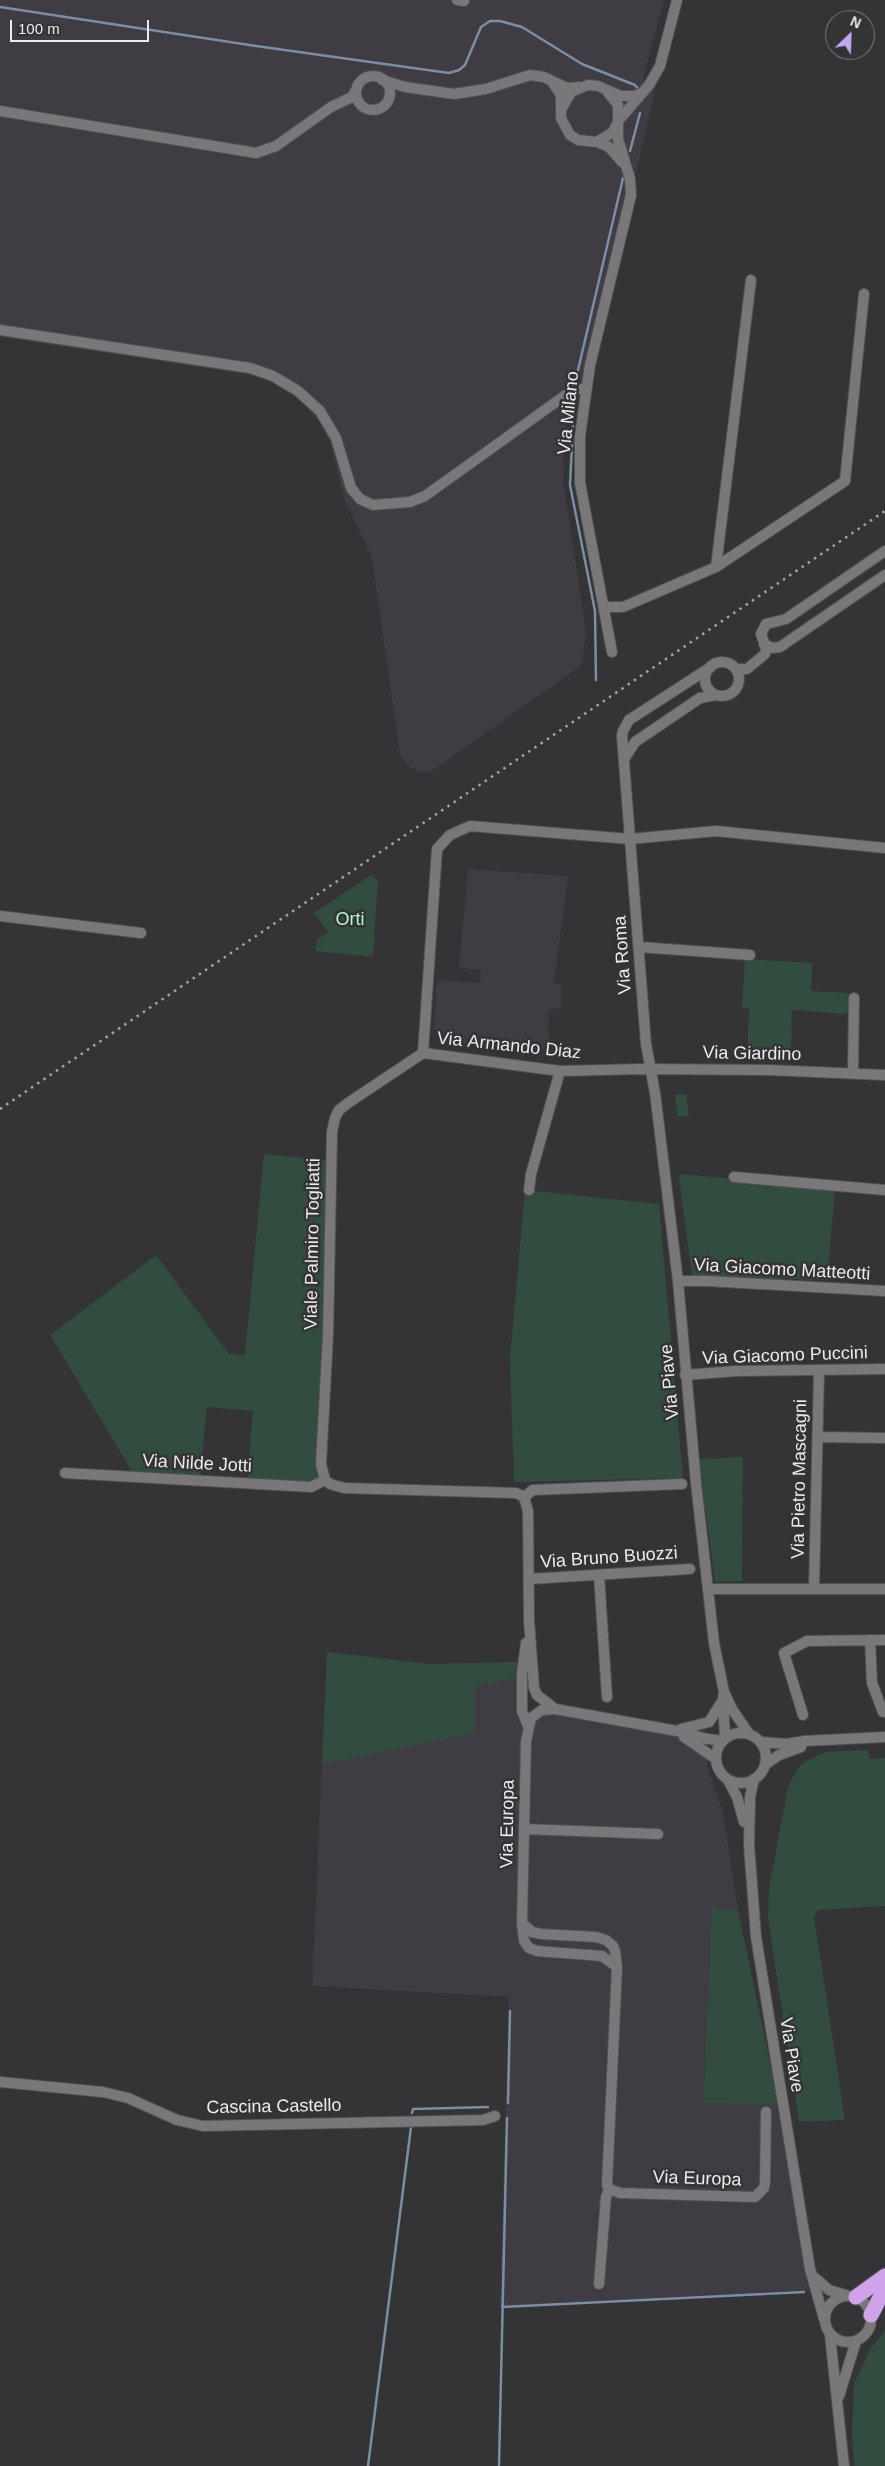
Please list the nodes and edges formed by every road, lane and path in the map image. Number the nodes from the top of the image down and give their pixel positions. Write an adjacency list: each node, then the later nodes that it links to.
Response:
1 (677, 0): 8 (street)
2 (382, 80): 4 (street); 6 (street); 9 (street)
3 (550, 80): 4 (street); 5 (street); 12 (street)
4 (405, 87): 9 (street)
5 (579, 87): 7 (street); 12 (street)
6 (356, 90): 10 (street); 11 (street)
7 (606, 90): 8 (street); 14 (street)
8 (644, 91): 14 (street)
9 (389, 95): 11 (street)
10 (341, 103): 11 (street); 13 (street)
11 (361, 105)
12 (561, 109): 15 (street)
13 (0, 111)
14 (618, 122): 15 (street); 16 (street)
15 (597, 142): 16 (street)
16 (630, 178): 20 (street, Via Milano)
17 (751, 280): 22 (street)
18 (864, 294): 22 (street)
19 (0, 330): 20 (street)
20 (586, 389): 24 (street, Via Milano)
21 (885, 551): 25 (street)
22 (716, 567): 24 (street)
23 (885, 575): 25 (street)
24 (604, 607): 26 (street, Via Milano)
25 (764, 644): 28 (street)
26 (612, 652)
27 (711, 666): 28 (street); 29 (street); 30 (street, Via Roma)
28 (736, 669): 29 (street)
29 (716, 695): 30 (street)
30 (624, 760): 31 (street, Via Roma)
31 (630, 839): 32 (street); 35 (street, Via Roma); 38 (street)
32 (885, 848)
33 (0, 916): 34 (street)
34 (141, 933)
35 (639, 947): 36 (street); 39 (street, Via Roma)
36 (750, 954)
37 (854, 998): 41 (street)
38 (423, 1053): 40 (street, Via Armando Diaz); 54 (street, Viale Palmiro Togliatti)
39 (651, 1069): 40 (street, Via Armando Diaz); 41 (street, Via Giardino); 46 (street, Via Piave)
40 (560, 1071): 44 (street)
41 (853, 1073): 42 (street, Via Giardino)
42 (885, 1075)
43 (734, 1177): 45 (street)
44 (529, 1190)
45 (885, 1190)
46 (678, 1281): 47 (street, Via Giacomo Matteotti); 50 (street, Via Piave)
47 (885, 1291)
48 (885, 1369): 49 (street, Via Giacomo Puccini)
49 (819, 1370): 50 (street, Via Giacomo Puccini); 51 (street, Via Pietro Mascagni)
50 (685, 1375): 60 (street, Via Piave)
51 (818, 1437): 52 (street); 61 (street, Via Pietro Mascagni)
52 (885, 1438)
53 (65, 1473): 54 (street, Via Nilde Jotti)
54 (325, 1480): 56 (street)
55 (682, 1484): 56 (street)
56 (524, 1497): 59 (street)
57 (690, 1569): 58 (street, Via Bruno Buozzi)
58 (599, 1575): 59 (street, Via Bruno Buozzi); 68 (street)
59 (530, 1579): 63 (street)
60 (708, 1589): 61 (street); 67 (street, Via Piave)
61 (814, 1589): 62 (street)
62 (885, 1589)
63 (529, 1620): 66 (street, Via Europa); 69 (street)
64 (870, 1640): 65 (street); 71 (street); 72 (street)
65 (885, 1640)
66 (522, 1683): 70 (street); 73 (street, Via Europa)
67 (723, 1696): 74 (street); 75 (street, Via Piave); 78 (street)
68 (607, 1697)
69 (554, 1709): 70 (street); 74 (street)
70 (542, 1710): 73 (street)
71 (883, 1712)
72 (803, 1715)
73 (528, 1726): 84 (street, Via Europa)
74 (672, 1731): 78 (street); 80 (street)
75 (749, 1734): 78 (street); 79 (street, Via Piave)
76 (885, 1737): 77 (street)
77 (839, 1739): 79 (street); 81 (street)
78 (724, 1740): 80 (street)
79 (761, 1742): 81 (street)
80 (716, 1759): 82 (street, Via Piave)
81 (766, 1764): 83 (street, Via Piave)
82 (728, 1780): 83 (street); 86 (street, Via Piave)
83 (754, 1780): 86 (street, Via Piave)
84 (524, 1829): 85 (street); 87 (street, Via Europa)
85 (658, 1834)
86 (749, 1845): 93 (street, Via Piave)
87 (522, 1923): 88 (street); 88 (street, Via Europa)
88 (617, 1967): 92 (street)
89 (0, 2082): 91 (street, Cascina Castello)
90 (766, 2112): 92 (street, Via Europa)
91 (495, 2116)
92 (609, 2189): 95 (street)
93 (810, 2269): 97 (street); 99 (street, Via Piave)
94 (885, 2276): 97 (highway)
95 (599, 2284)
96 (885, 2288): 98 (highway)
97 (852, 2296): 98 (street); 99 (street)
98 (871, 2314): 101 (street)
99 (824, 2319): 100 (street, Via Piave)
100 (830, 2335): 101 (street); 102 (street, Via Piave)
101 (856, 2341): 102 (street)
102 (838, 2400): 103 (street, Via Piave)
103 (844, 2466)

